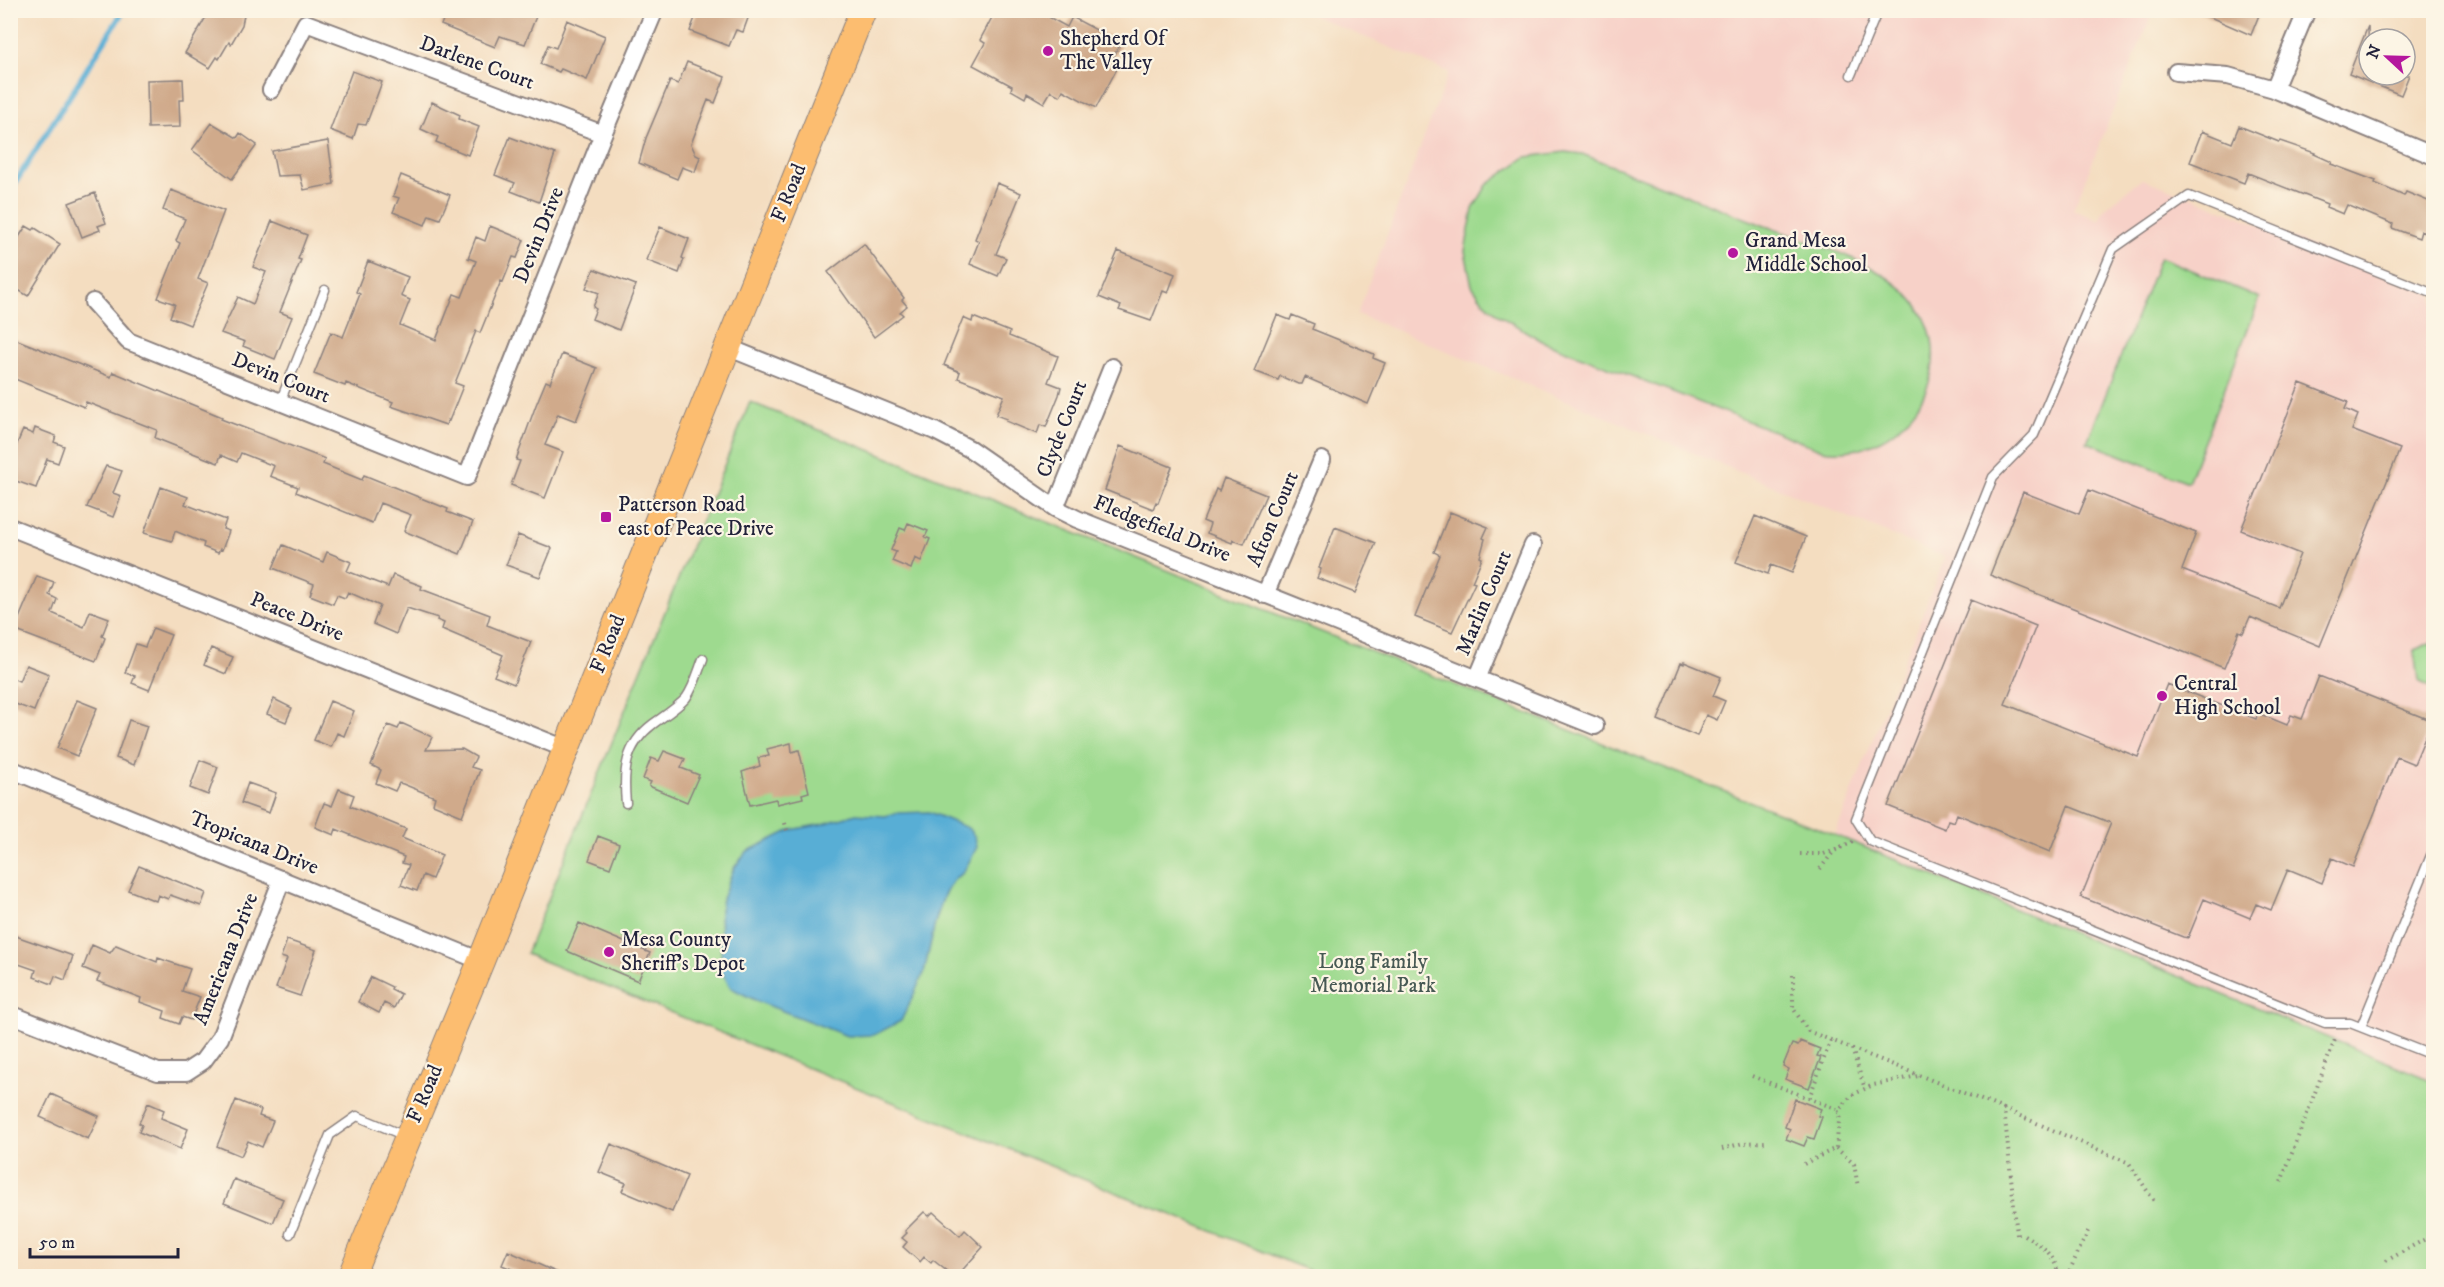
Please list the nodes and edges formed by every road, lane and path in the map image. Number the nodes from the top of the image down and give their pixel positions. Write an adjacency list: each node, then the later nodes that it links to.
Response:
1 (655, 10): 9 (street, Devin Drive)
2 (863, 10): 14 (main road, F Road)
3 (1878, 10): 6 (lane)
4 (2307, 10): 7 (street)
5 (2176, 72): 7 (street)
6 (1851, 75)
7 (2274, 89): 10 (street)
8 (271, 90): 9 (street, Darlene Court)
9 (603, 134): 18 (street, Devin Drive)
10 (2433, 156)
11 (325, 290): 16 (lane)
12 (2433, 294): 38 (lane)
13 (93, 302): 16 (street, Devin Court)
14 (727, 347): 19 (street, Fledgefield Drive); 26 (main road, F Road)
15 (1112, 367): 19 (street, Clyde Court)
16 (280, 402): 18 (street, Devin Court)
17 (1322, 460): 22 (street, Afton Court)
18 (467, 477)
19 (1055, 508): 22 (street, Fledgefield Drive)
20 (10, 528): 26 (street, Peace Drive)
21 (1533, 545): 24 (street, Marlin Court)
22 (1265, 595): 24 (street, Fledgefield Drive)
23 (703, 659): 28 (lane)
24 (1477, 679): 25 (street, Fledgefield Drive)
25 (1595, 726)
26 (566, 749): 35 (main road, F Road)
27 (10, 769): 34 (street, Tropicana Drive)
28 (626, 803)
29 (785, 823): 30 (path)
30 (788, 834)
31 (2433, 849): 39 (lane)
32 (1800, 854): 33 (path)
33 (1820, 869)
34 (282, 879): 35 (street, Tropicana Drive); 37 (street, Americana Drive)
35 (481, 961): 48 (main road, F Road)
36 (1793, 975): 40 (path)
37 (10, 1014)
38 (2341, 1023): 39 (lane); 53 (path)
39 (2361, 1027): 42 (lane)
40 (1832, 1040): 41 (path); 46 (path)
41 (1852, 1049): 43 (path); 45 (path)
42 (2433, 1056)
43 (1920, 1075): 45 (path); 47 (path)
44 (1752, 1076): 46 (path)
45 (1864, 1089): 46 (path)
46 (1808, 1097): 50 (path)
47 (2004, 1109): 55 (path); 59 (path)
48 (407, 1137): 58 (lane); 62 (main road, F Road)
49 (1767, 1142): 51 (path)
50 (1836, 1148): 52 (path); 54 (path)
51 (1722, 1149)
52 (1804, 1164)
53 (2281, 1182)
54 (1858, 1187)
55 (2156, 1204)
56 (2089, 1229): 64 (path)
57 (2433, 1232): 61 (path)
58 (290, 1234)
59 (2018, 1235)
60 (2024, 1235): 63 (path)
61 (2386, 1261)
62 (351, 1276)
63 (2059, 1276)
64 (2067, 1276)

